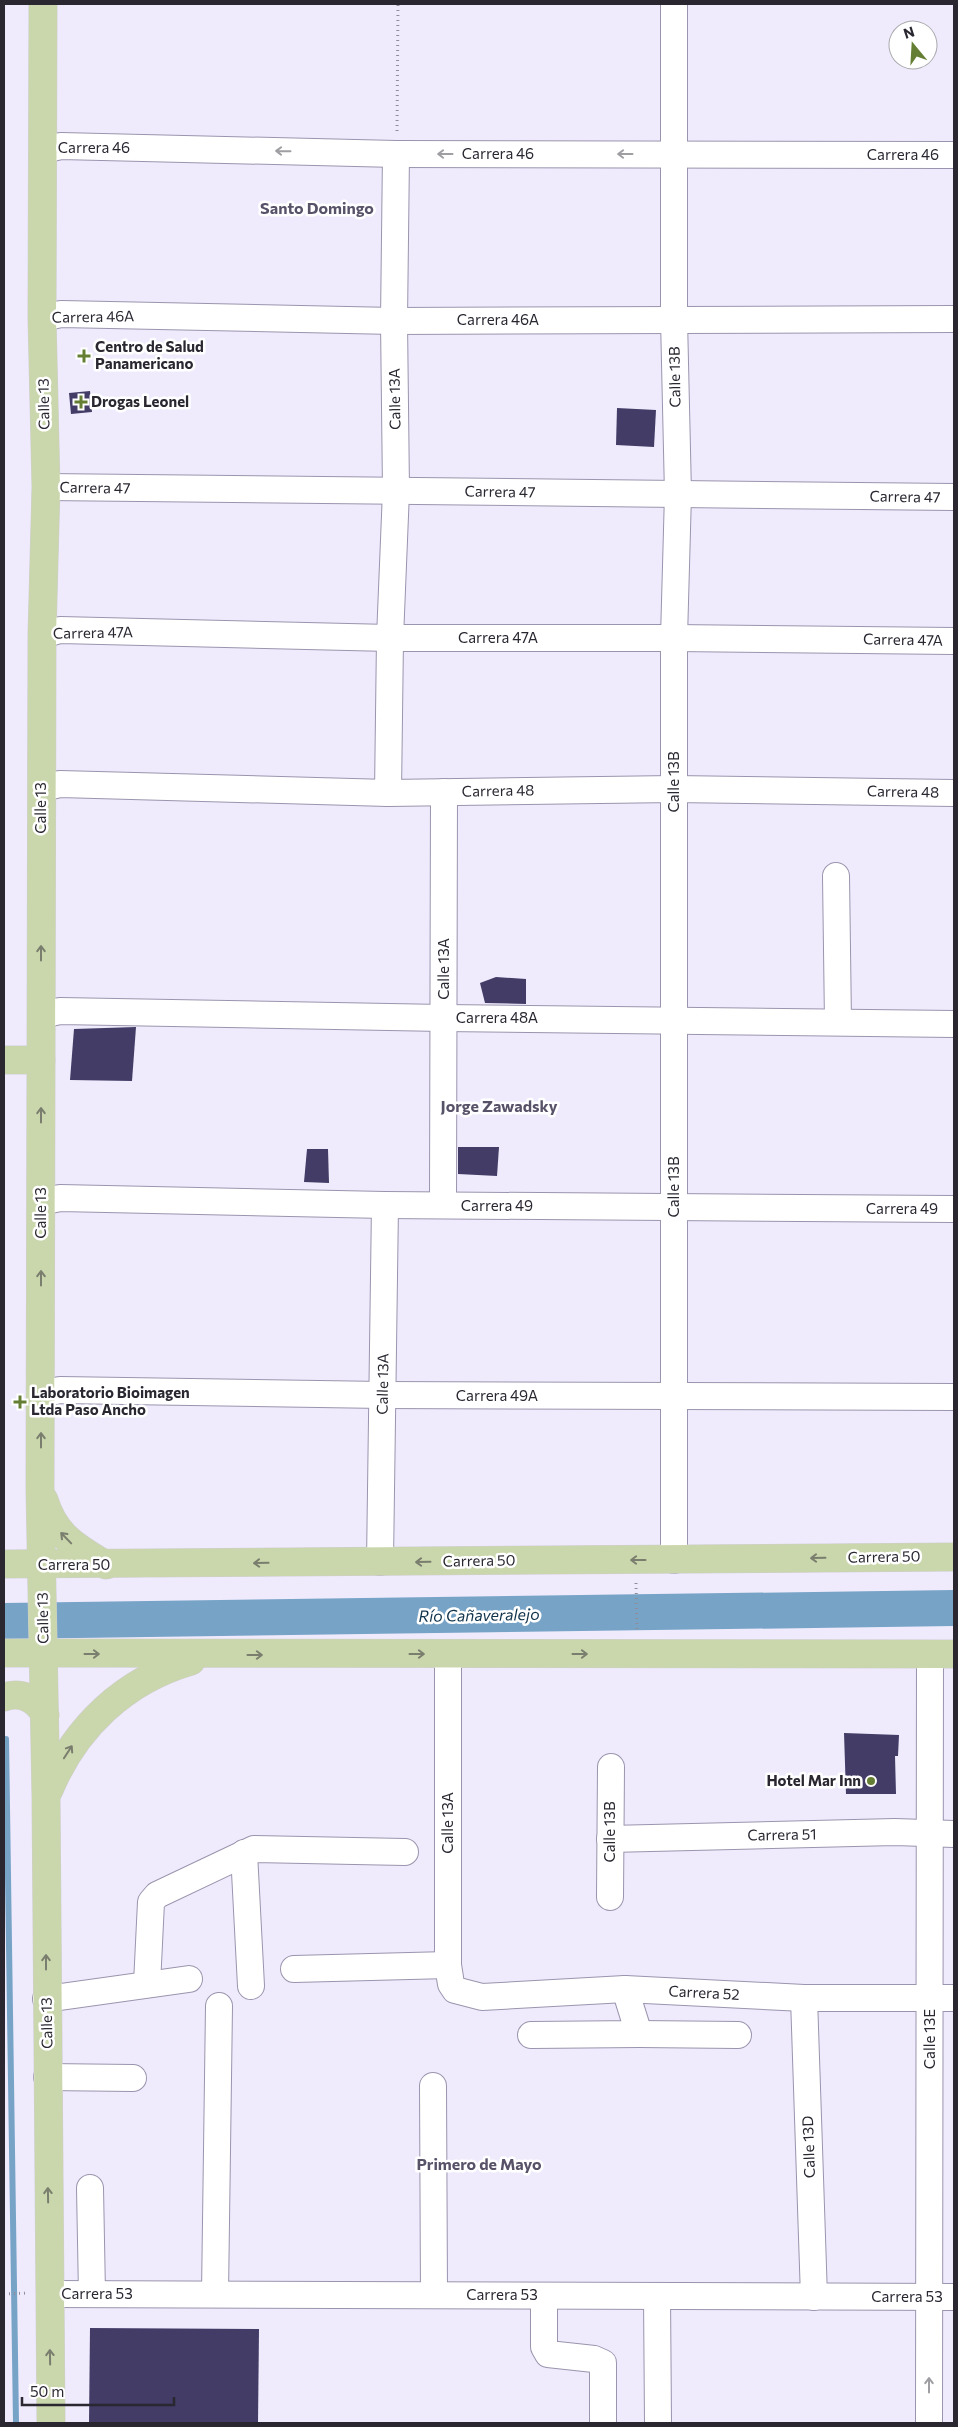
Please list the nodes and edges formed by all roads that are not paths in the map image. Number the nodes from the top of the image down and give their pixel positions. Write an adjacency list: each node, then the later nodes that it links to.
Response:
1 (43, 4): 3 (main road, Calle 13)
2 (674, 4): 5 (street, Calle 13B)
3 (43, 150): 4 (street, Carrera 46, one-way to 3); 7 (main road, Calle 13)
4 (396, 154): 5 (street, Carrera 46, one-way to 4); 10 (street, Calle 13A)
5 (674, 154): 6 (street, Carrera 46); 8 (street, Calle 13B)
6 (954, 155)
7 (42, 318): 10 (street, Carrera 46A); 11 (main road, Calle 13)
8 (674, 319): 9 (street, Carrera 46A); 10 (street, Carrera 46A); 13 (street, Calle 13B)
9 (954, 319)
10 (394, 321): 12 (street, Calle 13A)
11 (46, 487): 12 (street, Carrera 47); 15 (main road, Calle 13)
12 (396, 491): 13 (street, Carrera 47); 16 (street, Calle 13A)
13 (678, 494): 14 (street, Carrera 47); 17 (street, Calle 13B)
14 (954, 497)
15 (42, 635): 16 (street, Carrera 47A); 19 (main road, Calle 13)
16 (390, 638): 17 (street, Carrera 47A); 22 (street, Calle 13A)
17 (674, 638): 18 (street, Carrera 47A); 20 (street, Calle 13B)
18 (954, 641)
19 (42, 788): 22 (street, Carrera 48); 25 (main road, Calle 13, one-way to 19)
20 (674, 788): 21 (street, Carrera 48); 23 (street, Carrera 48); 27 (street, Calle 13B)
21 (444, 792): 22 (street, Carrera 48); 26 (street, Calle 13A)
22 (388, 793)
23 (954, 793)
24 (836, 876): 28 (street)
25 (41, 1015): 26 (street, Carrera 48A); 31 (main road, Calle 13)
26 (443, 1018): 27 (street, Carrera 48A); 34 (street, Calle 13A)
27 (674, 1020): 28 (street, Carrera 48A); 35 (street, Calle 13B)
28 (838, 1022): 29 (street, Carrera 48A)
29 (954, 1024)
30 (4, 1060): 31 (main road)
31 (41, 1060): 32 (main road, Calle 13, one-way to 31)
32 (41, 1202): 33 (street, Carrera 49); 37 (main road, Calle 13, one-way to 32)
33 (385, 1205): 34 (street, Carrera 49); 38 (street, Calle 13A)
34 (443, 1206): 35 (street, Carrera 49)
35 (674, 1207): 36 (street, Carrera 49); 39 (street, Calle 13B)
36 (954, 1209)
37 (41, 1394): 38 (street, Carrera 49A); 41 (main road, Calle 13, one-way to 37)
38 (383, 1395): 39 (street, Carrera 49A); 44 (street, Calle 13A)
39 (674, 1396): 40 (street, Carrera 49A); 43 (street, Calle 13B)
40 (954, 1397)
41 (40, 1489): 46 (main road, one-way to 41); 47 (main road, Calle 13)
42 (954, 1557): 43 (main road, Carrera 50, one-way to 43)
43 (674, 1560): 44 (main road, Carrera 50, one-way to 44)
44 (380, 1562): 46 (main road, Carrera 50, one-way to 46)
45 (4, 1564): 47 (main road, Carrera 50)
46 (106, 1565): 47 (main road, Carrera 50)
47 (42, 1574): 48 (main road, Calle 13)
48 (43, 1646): 49 (main road); 52 (main road, one-way to 52); 54 (main road, Calle 13)
49 (4, 1653)
50 (448, 1654): 51 (main road, one-way to 51); 52 (main road, one-way to 50); 62 (street, Calle 13A)
51 (942, 1654): 57 (street, Calle 13E)
52 (218, 1655): 56 (main road, one-way to 52)
53 (4, 1697): 54 (main road)
54 (45, 1716): 56 (main road, Calle 13)
55 (611, 1768): 58 (street, Calle 13B)
56 (46, 1796): 71 (main road, Calle 13, one-way to 56)
57 (942, 1834): 58 (street, Carrera 51); 70 (street, Calle 13E)
58 (610, 1839): 61 (street, Calle 13B)
59 (405, 1852): 60 (street)
60 (244, 1853): 65 (street); 66 (street)
61 (610, 1897)
62 (448, 1965): 63 (street); 68 (street, Calle 13A)
63 (294, 1968)
64 (189, 1979): 65 (street)
65 (147, 1984): 71 (street)
66 (251, 1986)
67 (625, 1989): 68 (street, Carrera 52); 69 (street, Carrera 52); 74 (street)
68 (455, 1990)
69 (804, 1998): 70 (street, Carrera 52); 86 (street, Calle 13D)
70 (942, 1998): 87 (street, Calle 13E)
71 (46, 1999): 76 (main road, Calle 13)
72 (219, 2006): 82 (street)
73 (531, 2034): 74 (street)
74 (639, 2034): 75 (street)
75 (738, 2036)
76 (47, 2077): 77 (street); 80 (main road, Calle 13, one-way to 76)
77 (133, 2078)
78 (433, 2086): 83 (street)
79 (90, 2188): 81 (street)
80 (39, 2294): 81 (street, Carrera 53); 88 (main road, Calle 13, one-way to 80)
81 (92, 2294): 82 (street, Carrera 53)
82 (214, 2294): 83 (street, Carrera 53)
83 (434, 2295): 84 (street, Carrera 53)
84 (544, 2296): 85 (street, Carrera 53); 89 (street)
85 (657, 2296): 86 (street, Carrera 53); 90 (street)
86 (814, 2297): 87 (street, Carrera 53)
87 (942, 2297): 91 (street, Calle 13E, one-way to 87)
88 (51, 2423)
89 (603, 2423)
90 (658, 2423)
91 (929, 2423)

